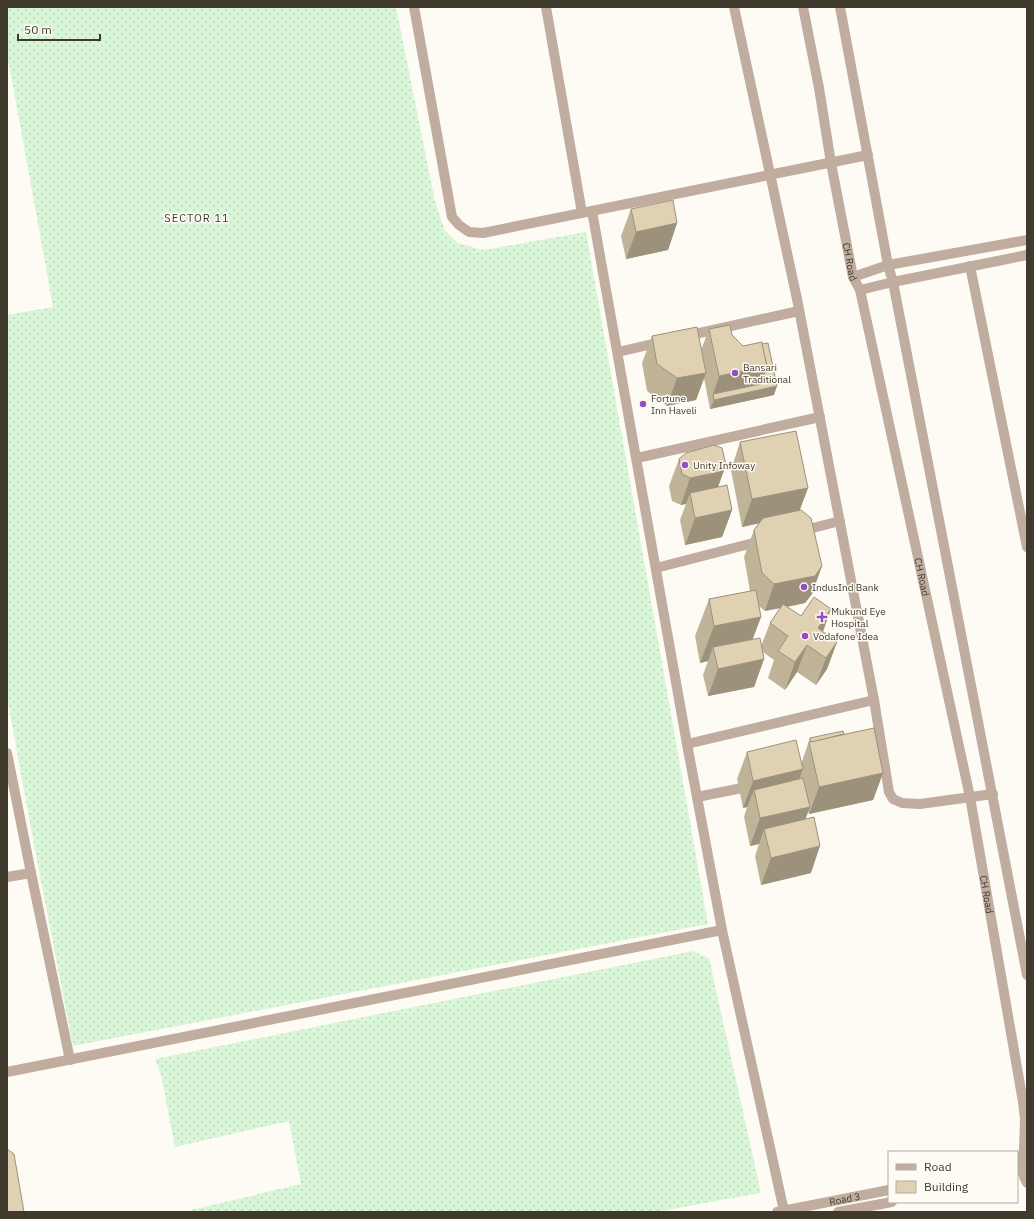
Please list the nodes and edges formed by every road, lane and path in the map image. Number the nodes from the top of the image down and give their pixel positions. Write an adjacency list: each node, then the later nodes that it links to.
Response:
1 (414, 7): 9 (street)
2 (546, 7): 9 (street)
3 (734, 7): 8 (street)
4 (803, 7): 7 (street, CH Road)
5 (840, 7): 6 (street)
6 (868, 155): 7 (street); 12 (street)
7 (831, 163): 8 (street); 14 (street, CH Road)
8 (770, 175): 9 (street); 17 (street)
9 (587, 212): 18 (street)
10 (1027, 240): 12 (street)
11 (1027, 255): 13 (street)
12 (888, 265): 14 (street); 15 (street)
13 (970, 266): 15 (street); 24 (street)
14 (853, 277): 16 (street, CH Road)
15 (893, 282): 16 (street); 30 (street)
16 (860, 290): 32 (street, CH Road)
17 (799, 311): 18 (street); 19 (street)
18 (618, 352): 20 (street)
19 (820, 417): 20 (street); 21 (street)
20 (636, 458): 25 (street)
21 (840, 521): 22 (street); 26 (street)
22 (794, 533)
23 (771, 539): 25 (street)
24 (1027, 547)
25 (656, 568): 27 (street)
26 (874, 700): 27 (street); 32 (street)
27 (687, 744): 31 (street)
28 (7, 753): 33 (street)
29 (760, 784): 31 (street)
30 (993, 794): 32 (street); 36 (street)
31 (697, 797): 35 (street)
32 (970, 797): 39 (street, CH Road)
33 (31, 873): 34 (street); 37 (street)
34 (7, 877)
35 (722, 930): 37 (street); 43 (street)
36 (1027, 975)
37 (70, 1060): 38 (street)
38 (7, 1072)
39 (1022, 1152): 40 (street, CH Road)
40 (1022, 1178)
41 (888, 1190): 43 (street, Road 3)
42 (888, 1203): 44 (street, Road 3)
43 (780, 1211)
44 (838, 1212)

